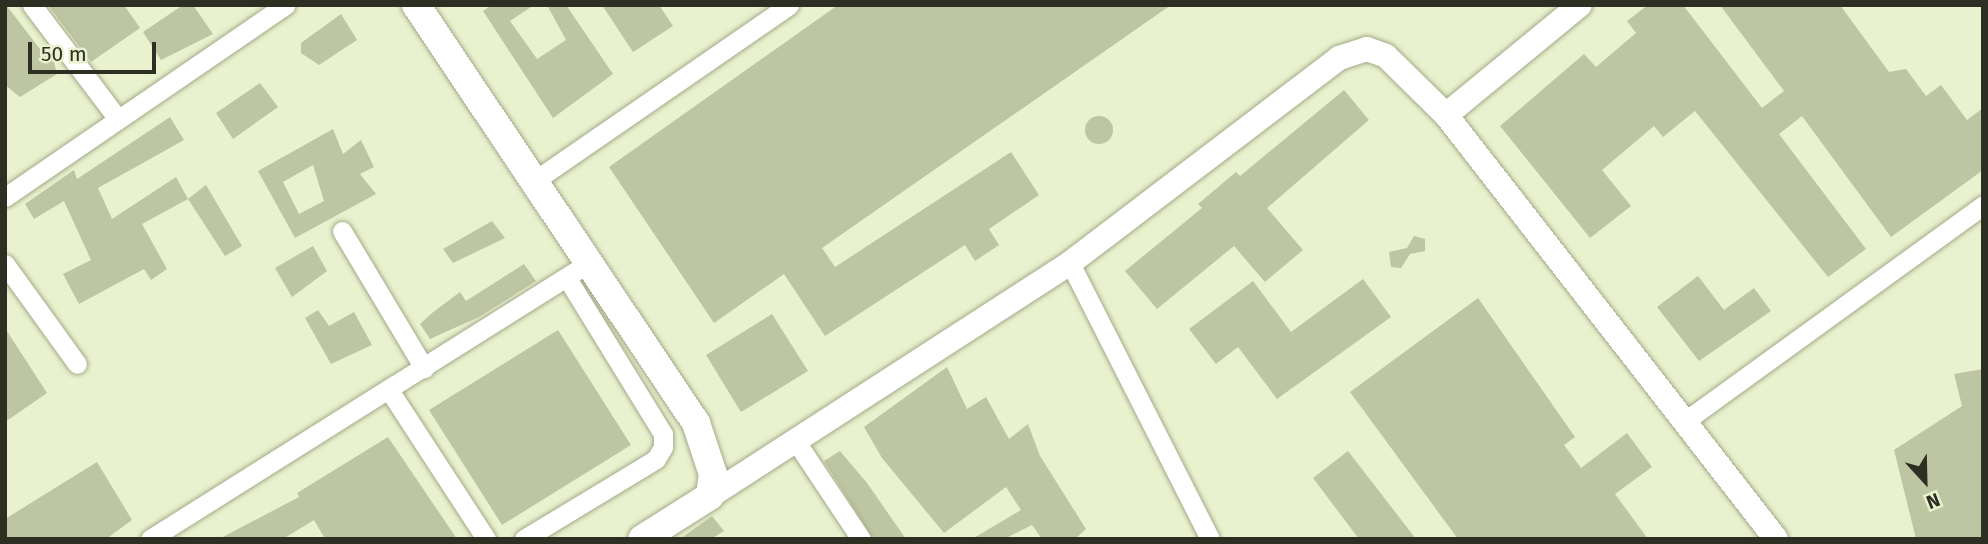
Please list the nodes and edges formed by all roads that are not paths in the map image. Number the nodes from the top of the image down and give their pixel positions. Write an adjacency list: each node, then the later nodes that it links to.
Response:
1 (32, 5): 7 (street)
2 (285, 5): 7 (street)
3 (416, 5): 8 (main road)
4 (789, 5): 8 (street)
5 (1580, 5): 6 (street)
6 (1446, 115): 12 (street); 18 (street)
7 (118, 119): 9 (street)
8 (537, 179): 14 (main road)
9 (5, 197)
10 (1983, 205): 18 (street)
11 (342, 231): 16 (street)
12 (1070, 263): 19 (street); 26 (street)
13 (5, 264): 15 (street)
14 (579, 270): 16 (street); 20 (main road); 24 (street)
15 (77, 363)
16 (424, 368): 17 (street)
17 (389, 390): 22 (street); 23 (street)
18 (1685, 421): 27 (street)
19 (797, 443): 20 (street); 25 (street)
20 (710, 496): 21 (main road)
21 (660, 534)
22 (150, 539)
23 (486, 539)
24 (524, 539)
25 (861, 539)
26 (1210, 539)
27 (1776, 539)

